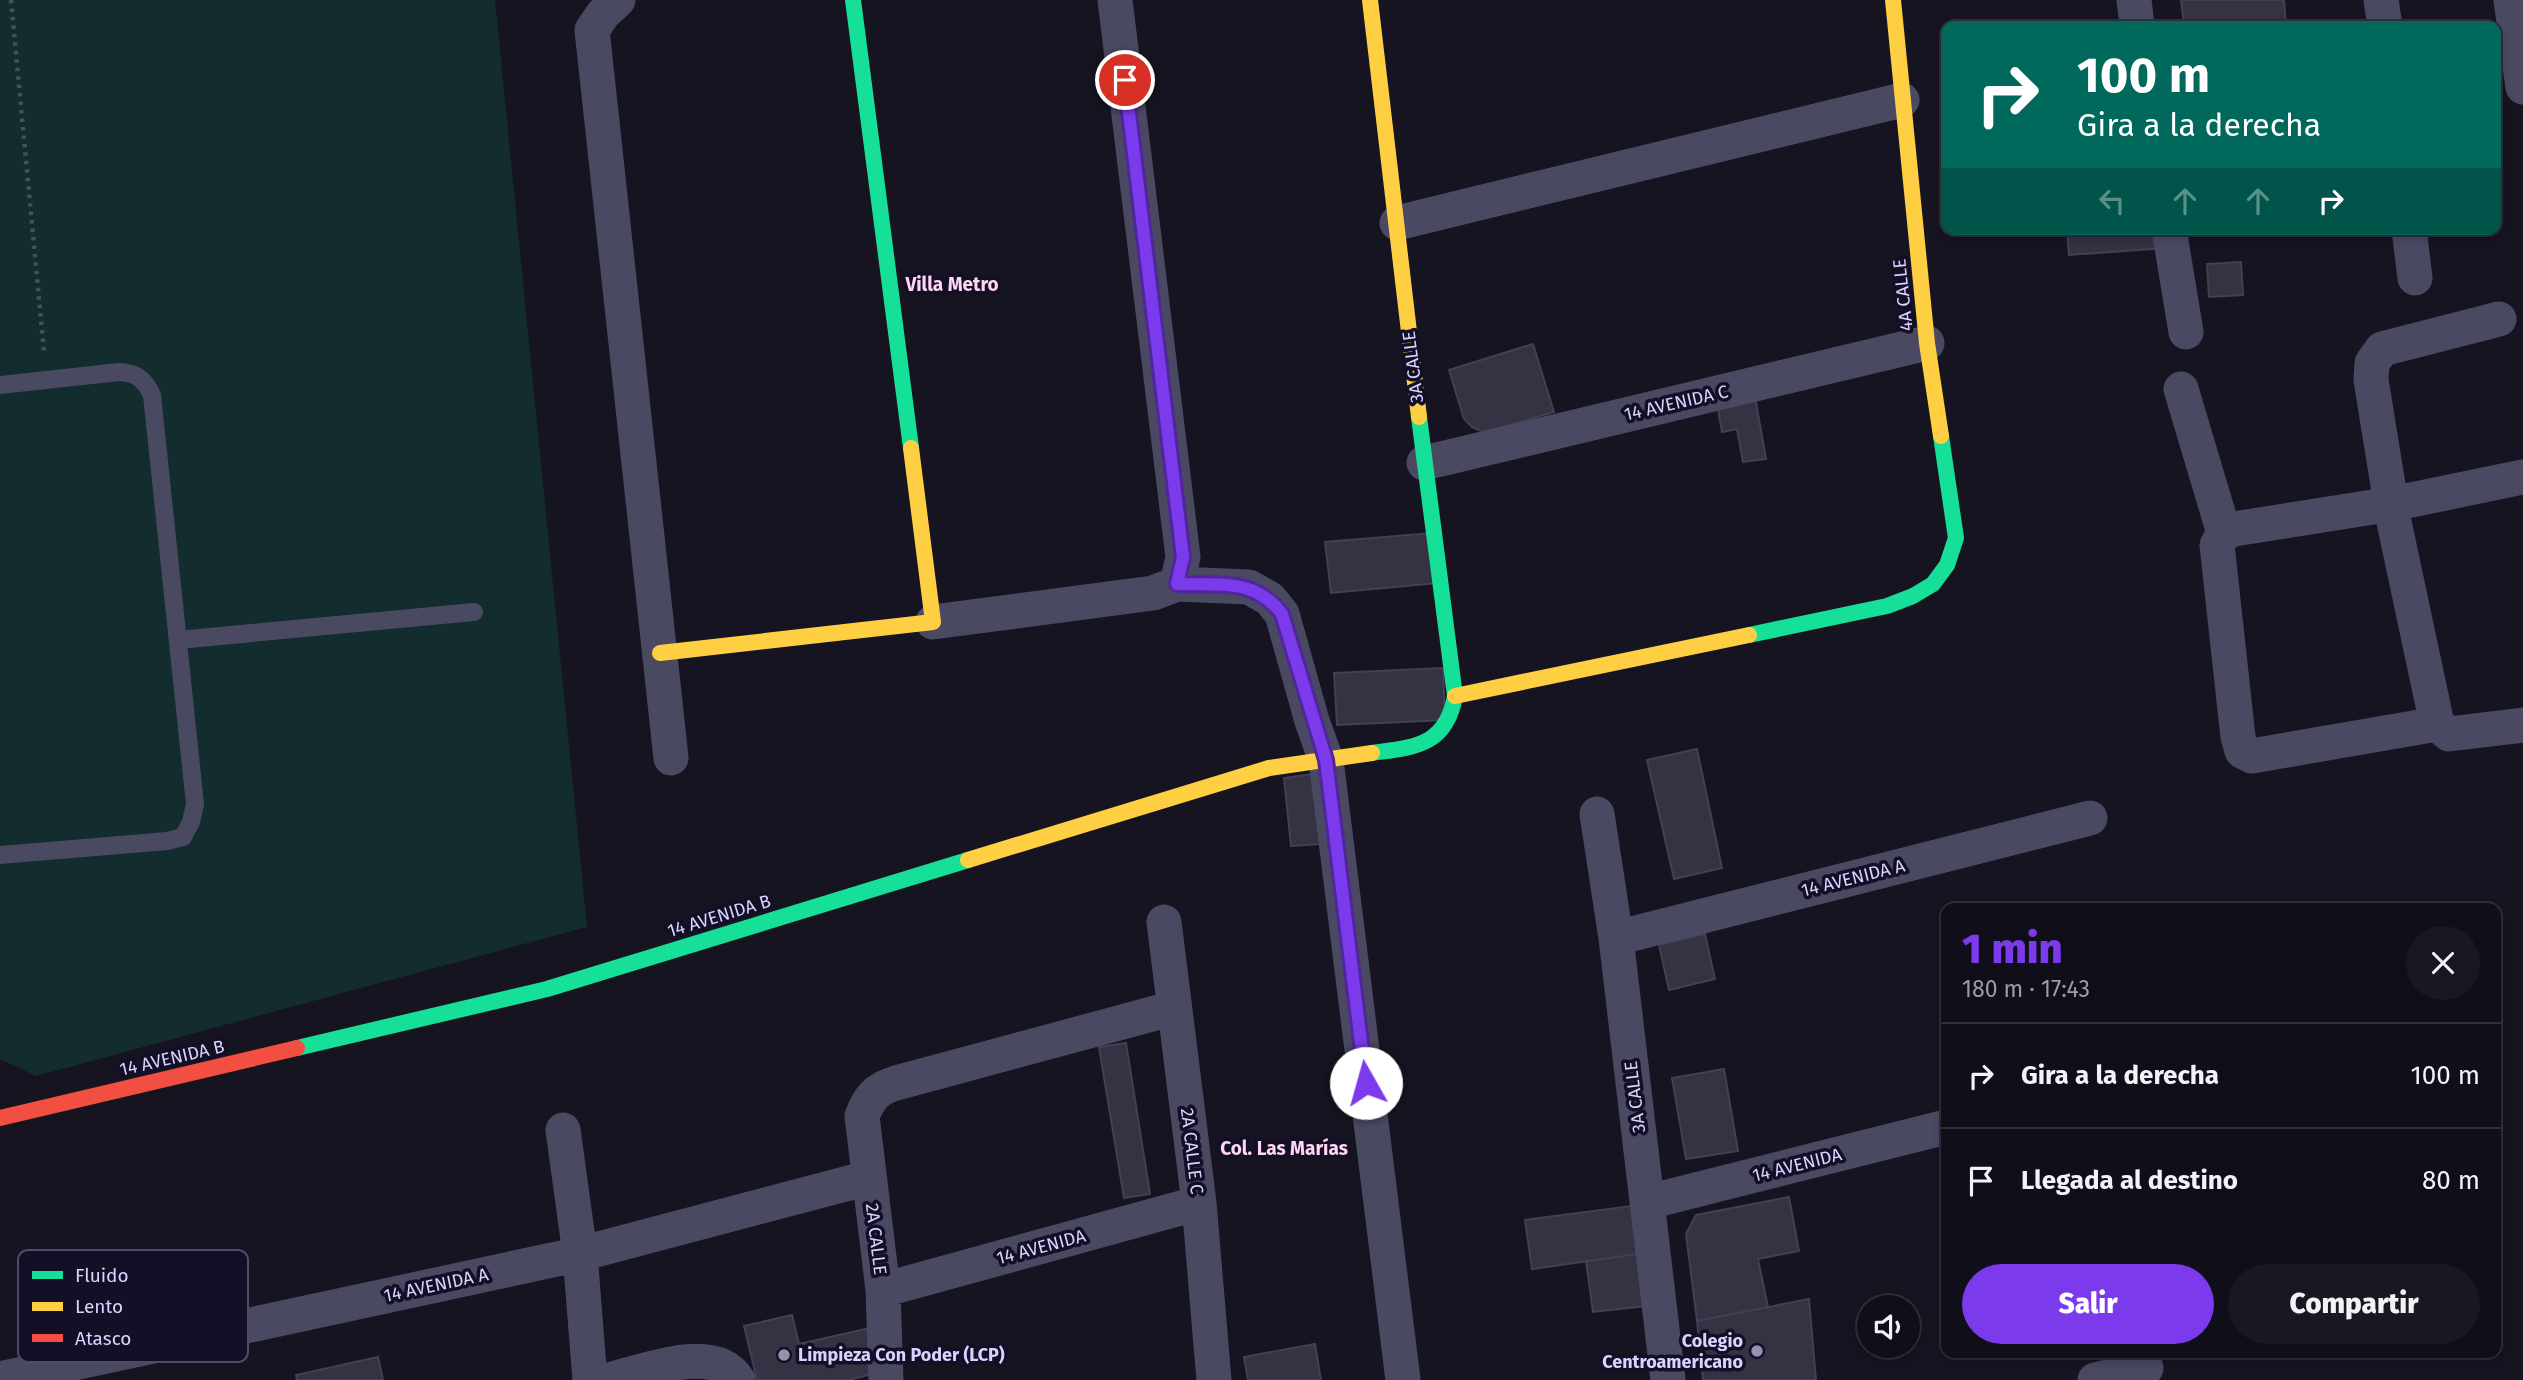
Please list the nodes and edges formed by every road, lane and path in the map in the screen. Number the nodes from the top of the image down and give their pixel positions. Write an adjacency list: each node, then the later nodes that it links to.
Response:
1 (11, 0): 21 (path)
2 (618, 0): 32 (street)
3 (853, 0): 30 (street)
4 (1115, 0): 28 (street)
5 (1370, 0): 14 (street, 3A CALLE)
6 (1893, 0): 13 (street, 4A CALLE)
7 (2134, 0): 10 (street)
8 (2381, 0): 11 (street)
9 (2511, 0): 12 (street)
10 (2136, 21)
11 (2384, 21)
12 (2523, 87)
13 (1902, 100): 14 (street); 20 (street, 4A CALLE)
14 (1396, 223): 24 (street, 3A CALLE)
15 (2170, 235): 19 (street)
16 (2410, 235): 17 (street)
17 (2415, 278)
18 (2499, 319): 26 (street)
19 (2186, 332)
20 (1927, 343): 24 (street, 14 AVENIDA C); 33 (street, 4A CALLE)
21 (46, 381): 22 (lane); 31 (lane)
22 (0, 385)
23 (2181, 389): 27 (street)
24 (1424, 463): 33 (street, 3A CALLE)
25 (2523, 477): 26 (street)
26 (2392, 504): 27 (street); 34 (street)
27 (2224, 533): 34 (street)
28 (1177, 584): 30 (street); 38 (street)
29 (474, 612): 31 (lane)
30 (933, 622): 32 (street)
31 (178, 640): 41 (lane)
32 (660, 653): 37 (street)
33 (1455, 696): 36 (street, 3A CALLE)
34 (2437, 724): 35 (street)
35 (2523, 725)
36 (1443, 732): 38 (street, 14 AVENIDA B)
37 (671, 758)
38 (1326, 760): 45 (street, 14 AVENIDA B); 62 (street)
39 (1597, 814): 43 (street, 3A CALLE)
40 (2090, 818): 43 (street, 14 AVENIDA A)
41 (0, 855)
42 (1164, 922): 44 (street, 2A CALLE C)
43 (1616, 937): 49 (street, 3A CALLE)
44 (1174, 1008): 48 (street, 2A CALLE); 50 (street, 2A CALLE C)
45 (0, 1118)
46 (1941, 1128): 49 (street, 14 AVENIDA)
47 (563, 1130): 51 (street)
48 (868, 1178): 51 (street, 14 AVENIDA A); 52 (street, 2A CALLE)
49 (1648, 1202): 63 (street, 3A CALLE)
50 (1199, 1203): 52 (street, 14 AVENIDA); 61 (street, 2A CALLE C)
51 (580, 1255): 53 (street, 14 AVENIDA A); 58 (street)
52 (883, 1290): 60 (street, 2A CALLE)
53 (248, 1326)
54 (80, 1362): 57 (street, 14 AVENIDA A)
55 (2146, 1368): 64 (street)
56 (731, 1373): 59 (street)
57 (0, 1379)
58 (590, 1380)
59 (609, 1380)
60 (886, 1380)
61 (1214, 1380)
62 (1403, 1380)
63 (1668, 1380)
64 (2095, 1380)

